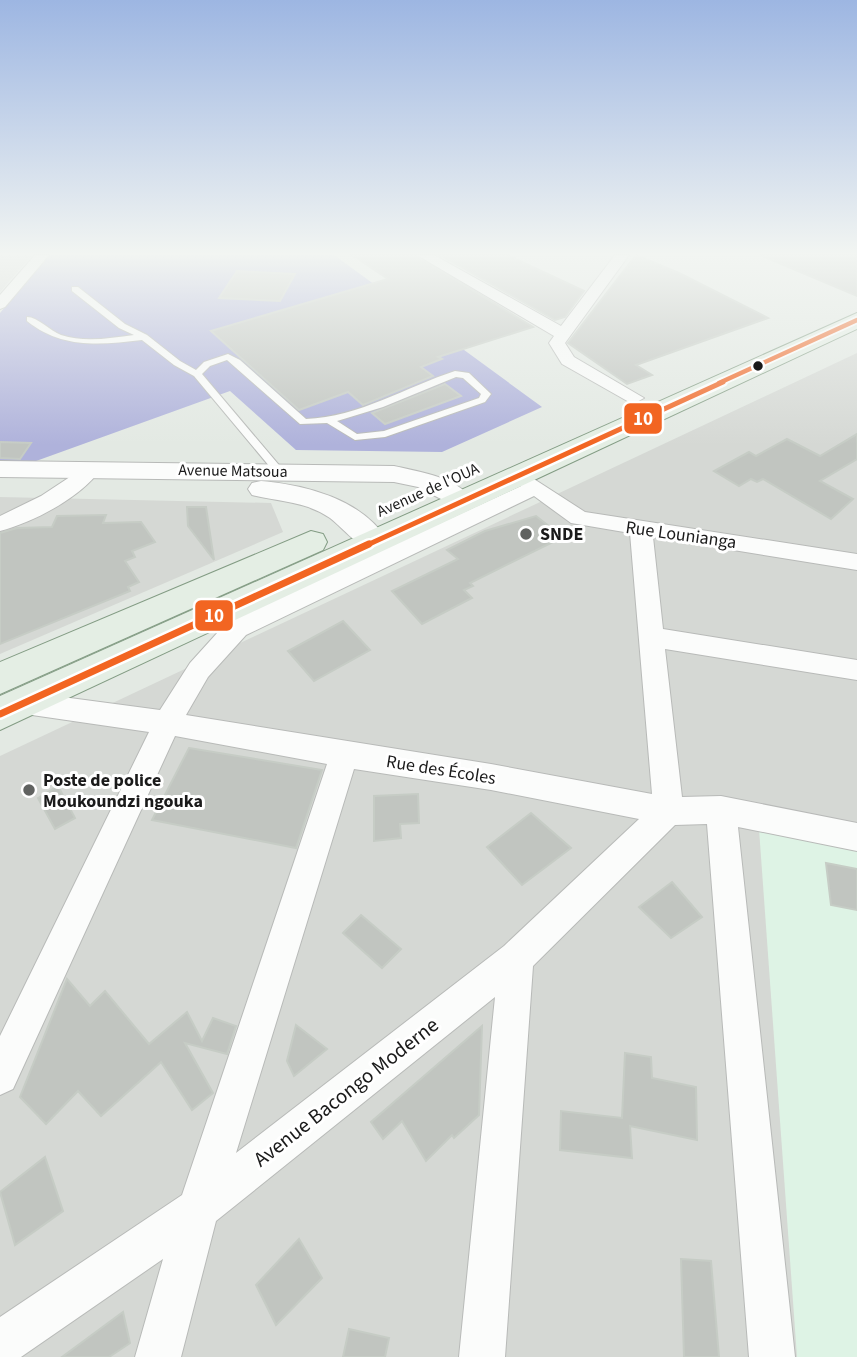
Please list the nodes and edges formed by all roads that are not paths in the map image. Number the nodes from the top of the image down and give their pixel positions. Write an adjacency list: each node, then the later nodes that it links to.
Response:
1 (112, 318): 8 (lane)
2 (535, 318): 7 (street)
3 (572, 318): 7 (street)
4 (817, 318): 10 (main road, Avenue de l'OUA)
5 (30, 319): 8 (lane)
6 (857, 320): 15 (main road, Avenue de l'OUA)
7 (561, 333): 10 (street)
8 (144, 337): 9 (lane)
9 (197, 374): 11 (lane); 14 (lane)
10 (635, 398): 18 (main road, Avenue de l'OUA)
11 (328, 419): 11 (lane)
12 (0, 470): 13 (street, Avenue Matsoua)
13 (91, 470): 14 (street, Avenue Matsoua); 17 (street)
14 (279, 471): 18 (street, Avenue Matsoua)
15 (526, 482): 18 (main road, Avenue de l'OUA); 20 (street); 21 (street, Rue Lounianga)
16 (0, 488): 17 (street, Avenue Matsoua)
17 (69, 488): 19 (street); 22 (street, Avenue Matsoua)
18 (448, 493): 20 (main road, Avenue de l'OUA); 22 (main road, Avenue de l'OUA)
19 (0, 524)
20 (428, 526): 22 (main road, Avenue de l'OUA); 24 (street)
21 (641, 529): 23 (street, Rue Lounianga); 25 (street)
22 (365, 532): 24 (main road, Avenue de l'OUA); 27 (main road, Avenue de l'OUA)
23 (857, 562)
24 (231, 620): 28 (main road, Avenue de l'OUA); 29 (street)
25 (651, 637): 26 (street); 32 (street)
26 (857, 670)
27 (0, 679)
28 (13, 709): 29 (street, Rue des Écoles)
29 (169, 723): 30 (street, Rue des Écoles); 35 (street)
30 (344, 755): 32 (street, Rue des Écoles); 36 (street)
31 (721, 810): 32 (street, Rue des Écoles); 33 (street, Rue des Écoles); 40 (street)
32 (668, 811): 34 (street, Avenue Bacongo Moderne)
33 (857, 837)
34 (516, 958): 36 (street, Avenue Bacongo Moderne); 39 (street)
35 (0, 1076)
36 (198, 1209): 37 (street, Avenue Bacongo Moderne); 38 (street)
37 (0, 1345)
38 (158, 1357)
39 (482, 1357)
40 (772, 1357)

